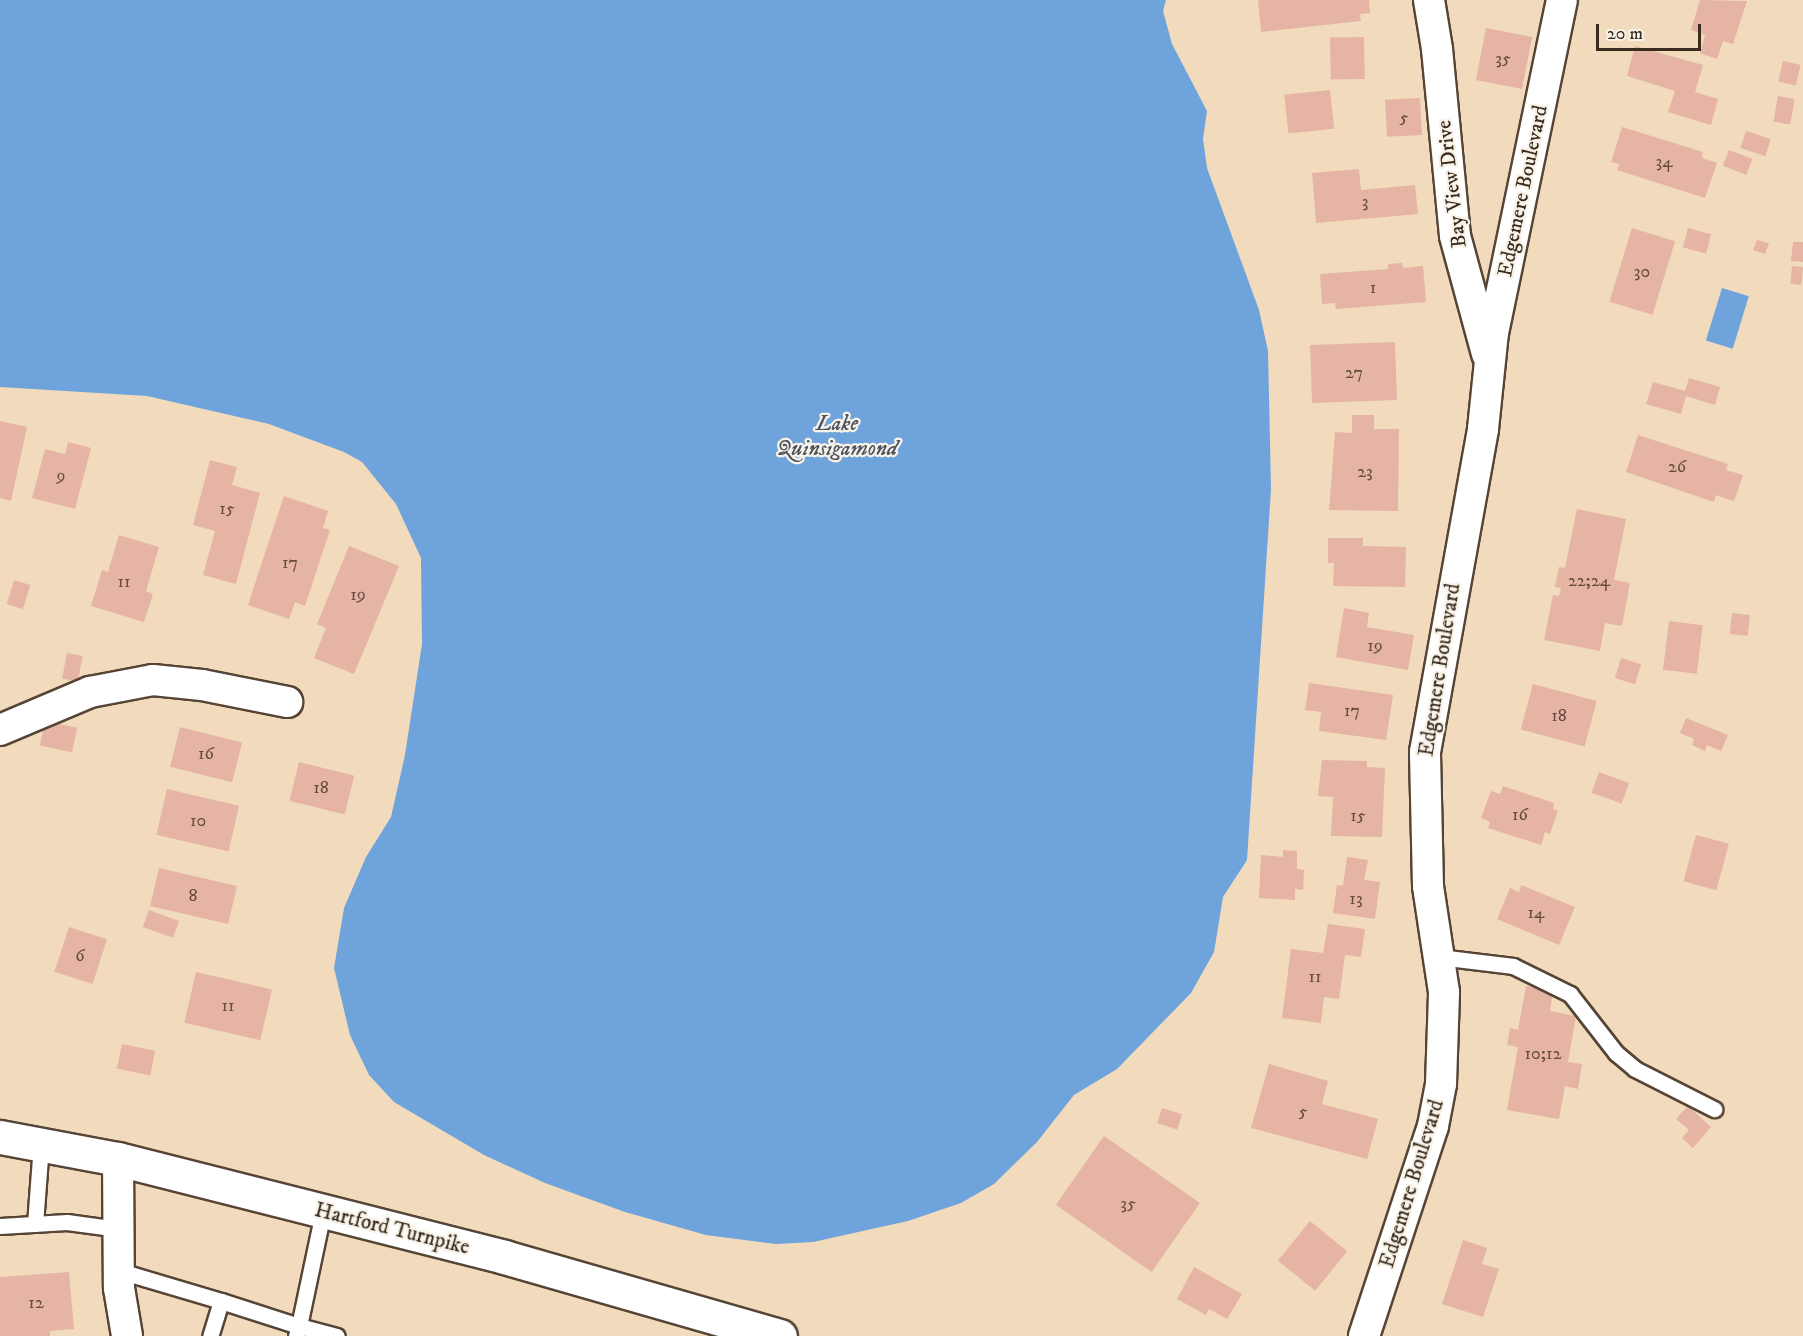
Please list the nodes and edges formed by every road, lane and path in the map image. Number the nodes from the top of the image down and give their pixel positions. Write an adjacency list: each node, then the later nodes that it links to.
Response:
1 (1429, 0): 3 (street, Bay View Drive)
2 (1562, 0): 3 (street, Edgemere Boulevard)
3 (1490, 365): 6 (street, Edgemere Boulevard)
4 (287, 702): 5 (street)
5 (0, 730)
6 (1439, 957): 7 (lane); 22 (street, Edgemere Boulevard)
7 (1714, 1108)
8 (0, 1137): 9 (main road, Hartford Turnpike)
9 (41, 1145): 10 (main road, Hartford Turnpike); 12 (lane)
10 (118, 1159): 11 (main road, Hartford Turnpike); 14 (street)
11 (323, 1212): 17 (lane); 21 (main road, Hartford Turnpike)
12 (35, 1224): 13 (lane); 14 (lane)
13 (0, 1226)
14 (118, 1229): 15 (street)
15 (120, 1270): 16 (lane); 18 (street)
16 (221, 1301): 17 (lane); 19 (lane)
17 (298, 1331): 20 (lane)
18 (128, 1336)
19 (210, 1336)
20 (337, 1336)
21 (780, 1336)
22 (1364, 1336)

